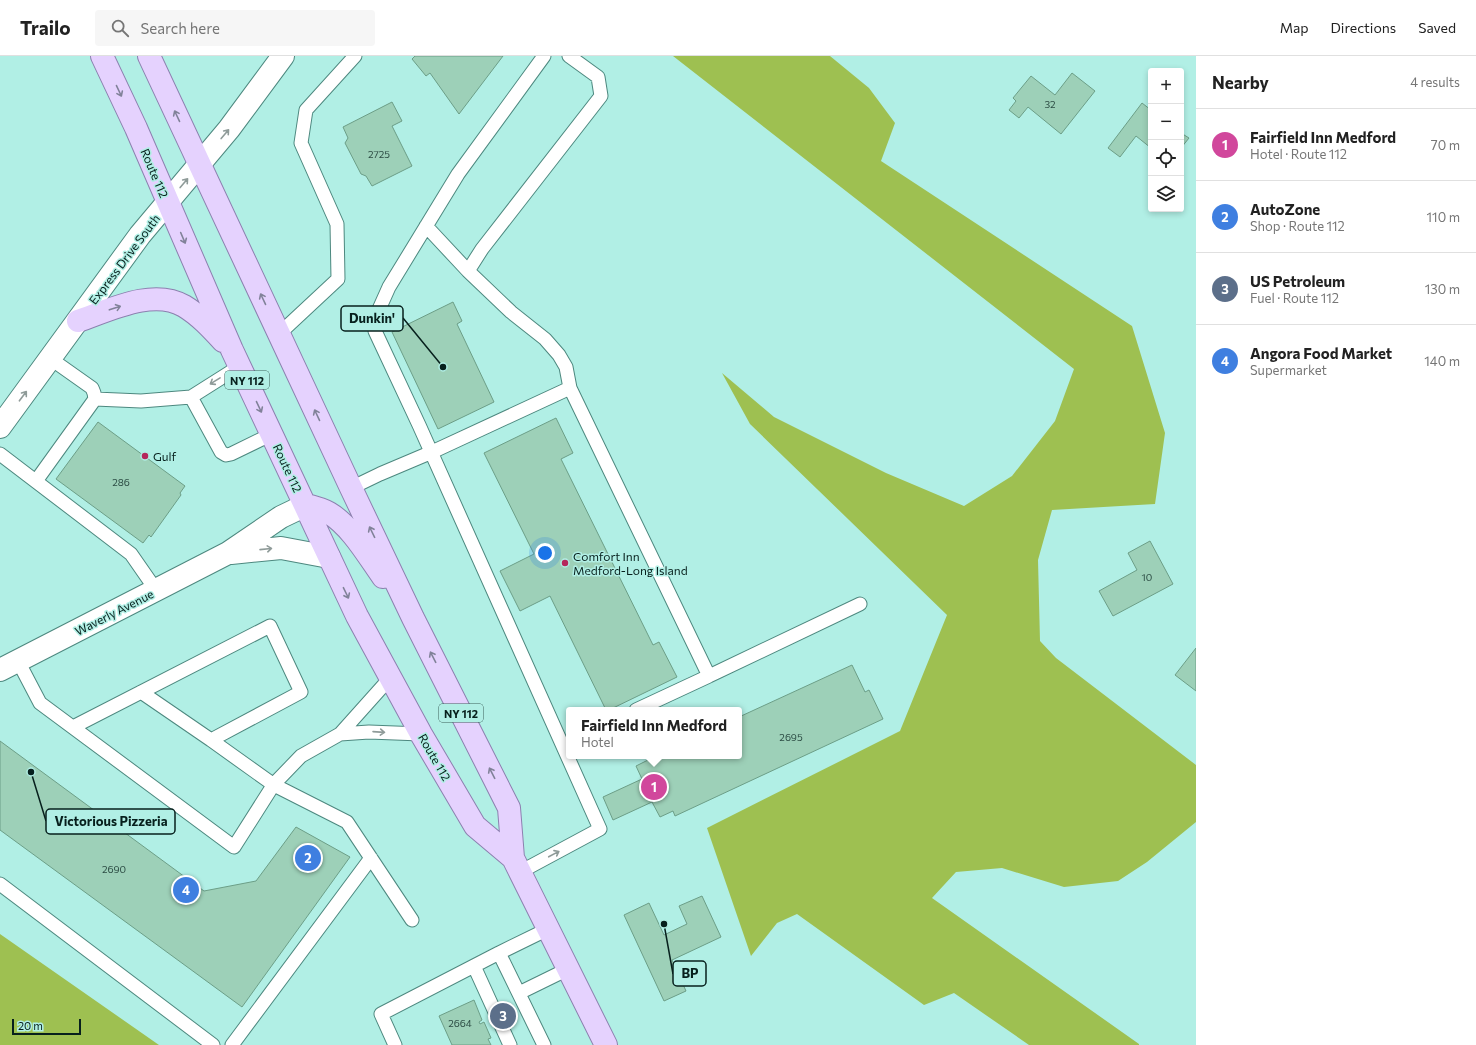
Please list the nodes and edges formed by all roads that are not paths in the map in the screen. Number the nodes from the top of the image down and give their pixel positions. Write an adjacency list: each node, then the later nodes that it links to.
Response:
1 (102, 56): 8 (main road, Route 112 / NY 112, one-way to 8)
2 (149, 56): 7 (main road, Route 112 / NY 112, one-way to 2)
3 (284, 56): 7 (main road, Express Drive South, one-way to 3)
4 (355, 56): 12 (lane)
5 (544, 56): 9 (lane)
6 (569, 56): 10 (lane)
7 (200, 164): 8 (main road, Express Drive South, one-way to 7); 12 (main road, Route 112 / NY 112, one-way to 7)
8 (168, 202): 11 (main road, Express Drive South); 13 (main road, Route 112 / NY 112, one-way to 13)
9 (426, 226): 10 (lane); 20 (lane)
10 (468, 270): 15 (lane)
11 (78, 321): 13 (main road, one-way to 13); 14 (main road, Express Drive South)
12 (279, 334): 23 (main road, Route 112 / NY 112, one-way to 12)
13 (236, 358): 16 (lane, one-way to 16); 19 (main road, Route 112 / NY 112, one-way to 19)
14 (51, 359): 17 (lane); 18 (main road, Express Drive South, one-way to 14)
15 (570, 388): 20 (lane); 31 (lane)
16 (191, 396): 17 (lane); 19 (lane)
17 (95, 399): 22 (lane)
18 (0, 428)
19 (272, 434): 24 (main road, Route 112 / NY 112)
20 (432, 452): 23 (lane); 39 (lane)
21 (0, 454): 22 (lane)
22 (36, 481): 27 (lane)
23 (351, 488): 29 (main road, Route 112 / NY 112, one-way to 23)
24 (306, 505): 25 (main road, Waverly Avenue); 26 (main road, Route 112 / NY 112); 29 (main road)
25 (228, 553): 26 (main road, Waverly Avenue, one-way to 26); 27 (main road, Waverly Avenue)
26 (329, 558): 32 (main road, Route 112 / NY 112, one-way to 32)
27 (156, 590): 30 (main road, Waverly Avenue)
28 (860, 604): 31 (lane)
29 (413, 618): 43 (main road, Route 112 / NY 112, one-way to 29)
30 (9, 665): 35 (lane)
31 (708, 676): 34 (lane)
32 (391, 677): 36 (lane); 37 (main road, Route 112 / NY 112)
33 (141, 692): 35 (lane); 38 (lane); 38 (lane)
34 (642, 707)
35 (73, 727): 41 (lane)
36 (340, 734): 37 (lane, one-way to 37); 41 (lane)
37 (421, 734): 43 (main road, Route 112 / NY 112)
38 (211, 740): 41 (lane)
39 (566, 743)
40 (572, 759): 43 (lane, one-way to 40)
41 (274, 785): 42 (lane)
42 (371, 858): 45 (lane); 52 (lane)
43 (516, 865): 46 (main road, Route 112 / NY 112)
44 (0, 884): 51 (lane)
45 (412, 920)
46 (548, 929): 47 (lane); 49 (main road, Route 112 / NY 112)
47 (499, 953): 48 (lane); 50 (lane)
48 (474, 966): 53 (lane); 54 (lane)
49 (568, 969): 50 (lane); 56 (main road, Route 112 / NY 112)
50 (519, 993): 55 (lane)
51 (213, 1045)
52 (232, 1045)
53 (395, 1045)
54 (510, 1045)
55 (544, 1045)
56 (606, 1045)

